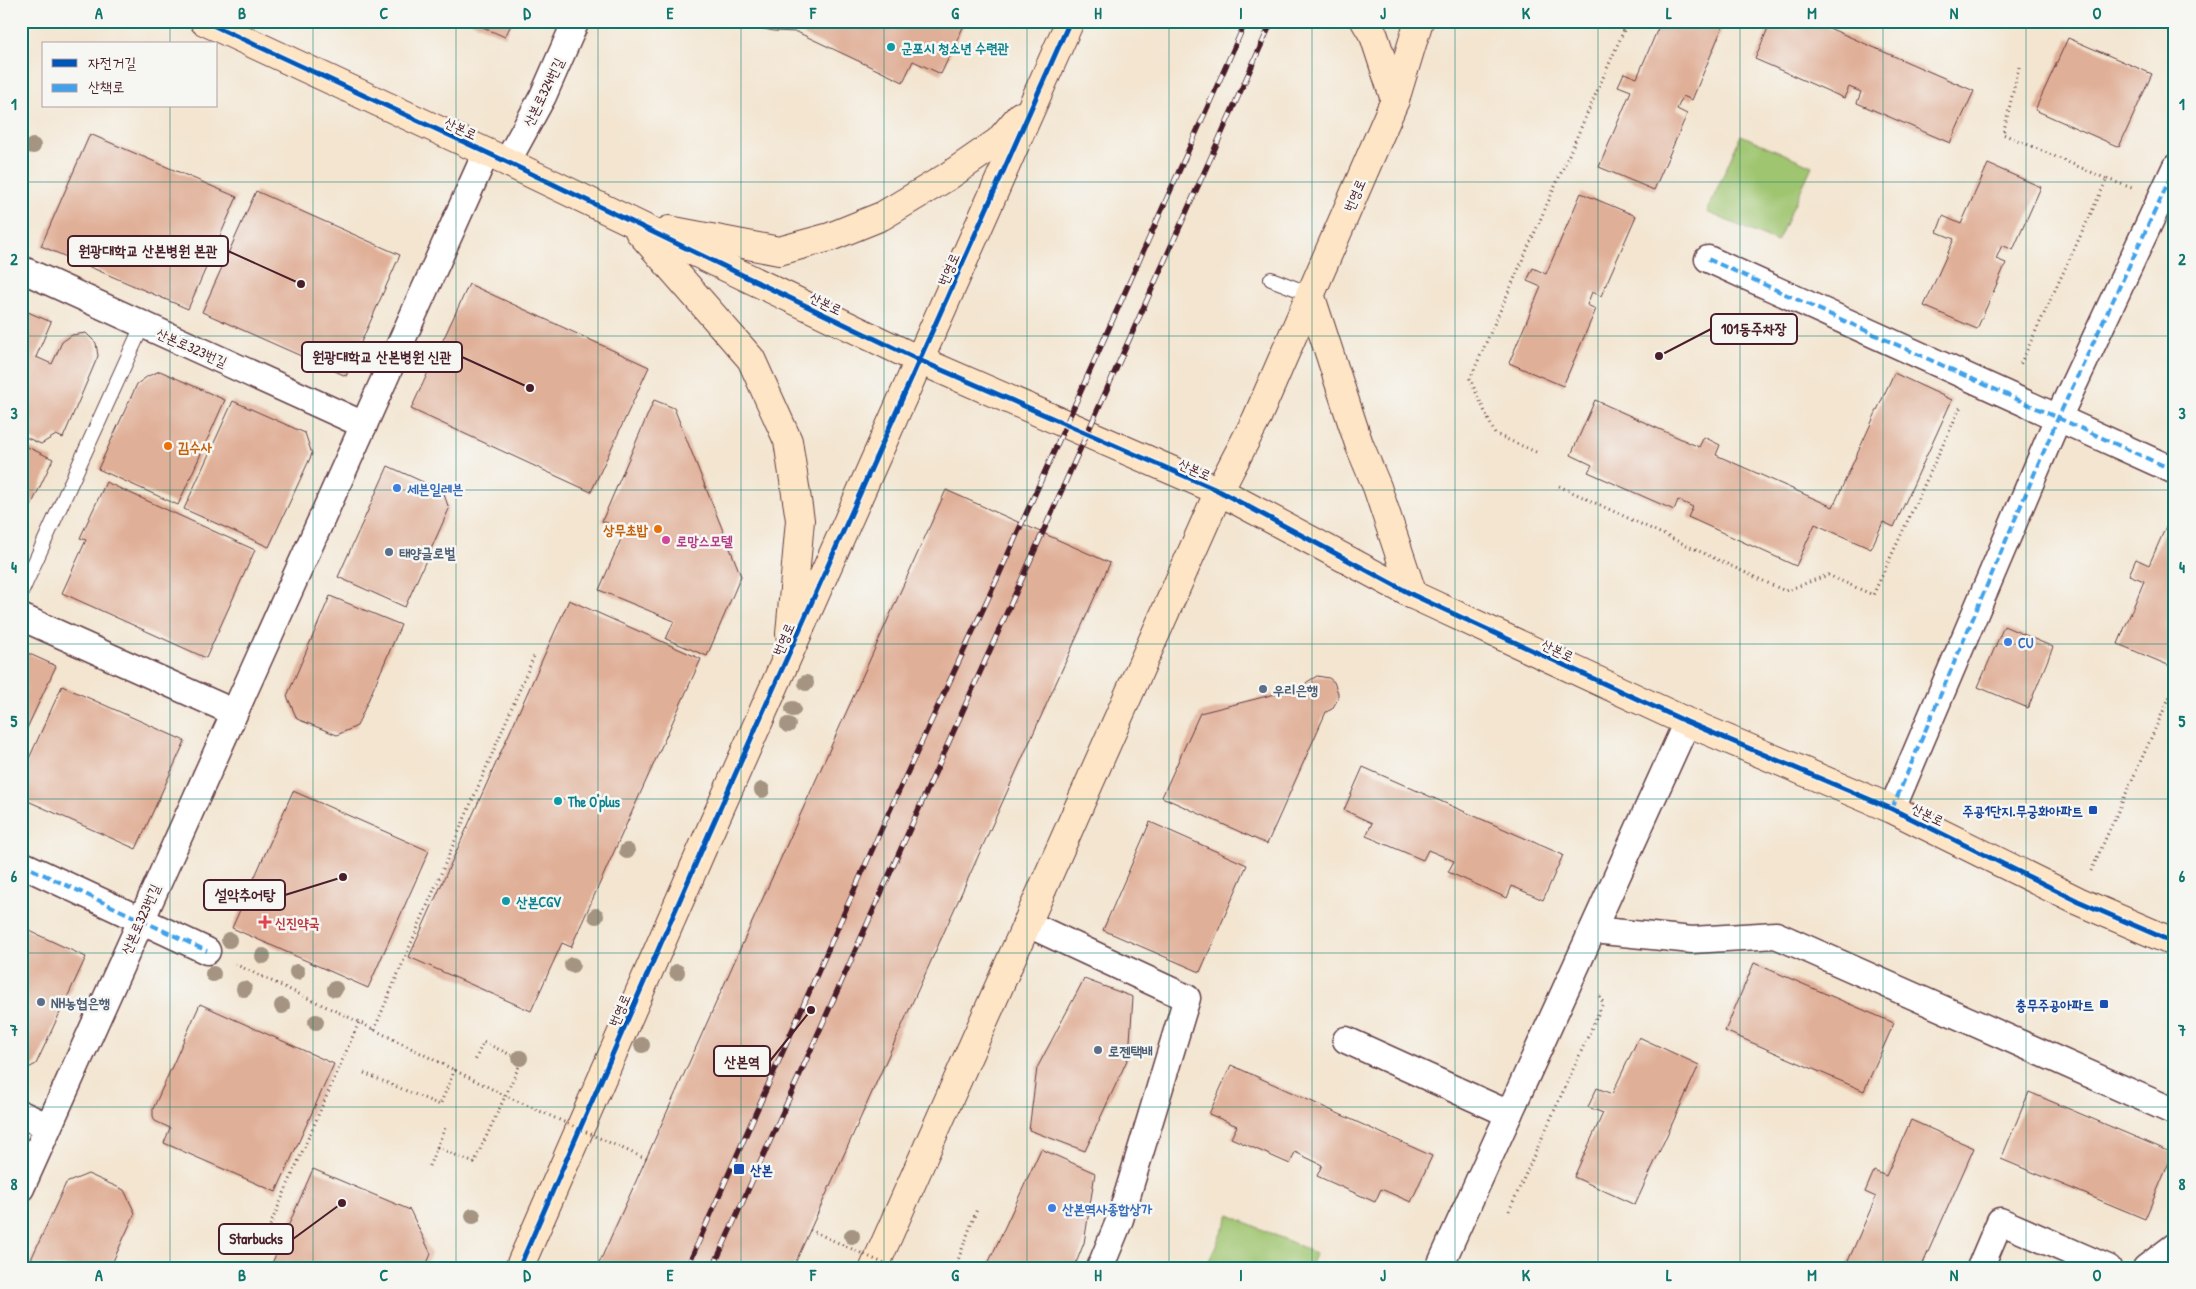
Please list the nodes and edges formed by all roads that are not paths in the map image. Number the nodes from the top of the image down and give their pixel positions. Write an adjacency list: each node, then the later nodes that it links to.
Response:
1 (576, 21): 8 (street, 산본로324번길)
2 (1070, 21): 6 (street, 번영로)
3 (1365, 21): 7 (street)
4 (1419, 21): 7 (street, 번영로)
5 (213, 24): 8 (street, 산본로)
6 (1038, 94): 10 (street); 16 (street, 번영로)
7 (1395, 100): 14 (street, 번영로)
8 (497, 158): 10 (street, 산본로); 18 (street, 산본로323번길)
9 (2175, 168): 17 (street)
10 (631, 222): 16 (street, 산본로); 24 (street)
11 (1708, 259): 17 (street)
12 (21, 269): 15 (street, 산본로323번길)
13 (1271, 278): 14 (lane)
14 (1310, 294): 20 (street, 번영로); 22 (street)
15 (143, 324): 18 (street, 산본로323번길); 21 (lane)
16 (919, 360): 20 (street, 산본로); 24 (street, 번영로)
17 (2058, 418): 19 (street); 27 (street)
18 (364, 425): 25 (street, 산본로323번길)
19 (2175, 471)
20 (1219, 491): 22 (street, 산본로); 30 (street, 번영로)
21 (21, 593)
22 (1413, 595): 26 (street, 산본로)
23 (21, 617): 25 (street)
24 (787, 656): 42 (street, 번영로)
25 (233, 712): 29 (street, 산본로323번길)
26 (1687, 722): 27 (street, 산본로); 31 (street)
27 (1892, 809): 32 (street, 산본로)
28 (21, 864): 29 (street)
29 (140, 919): 33 (street); 38 (street, 산본로323번길)
30 (1026, 923): 43 (street, 번영로); 44 (street)
31 (1593, 930): 35 (street); 37 (street)
32 (2175, 943)
33 (207, 951)
34 (1346, 1040): 37 (street)
35 (2175, 1112)
36 (21, 1114): 38 (street)
37 (1509, 1114): 45 (street)
38 (47, 1126): 39 (street, 산본로323번길)
39 (21, 1188)
40 (2175, 1246): 48 (street)
41 (2079, 1262): 46 (street); 47 (street)
42 (519, 1268)
43 (874, 1268)
44 (1100, 1268)
45 (1439, 1268)
46 (1980, 1268)
47 (2108, 1268)
48 (2146, 1268)

